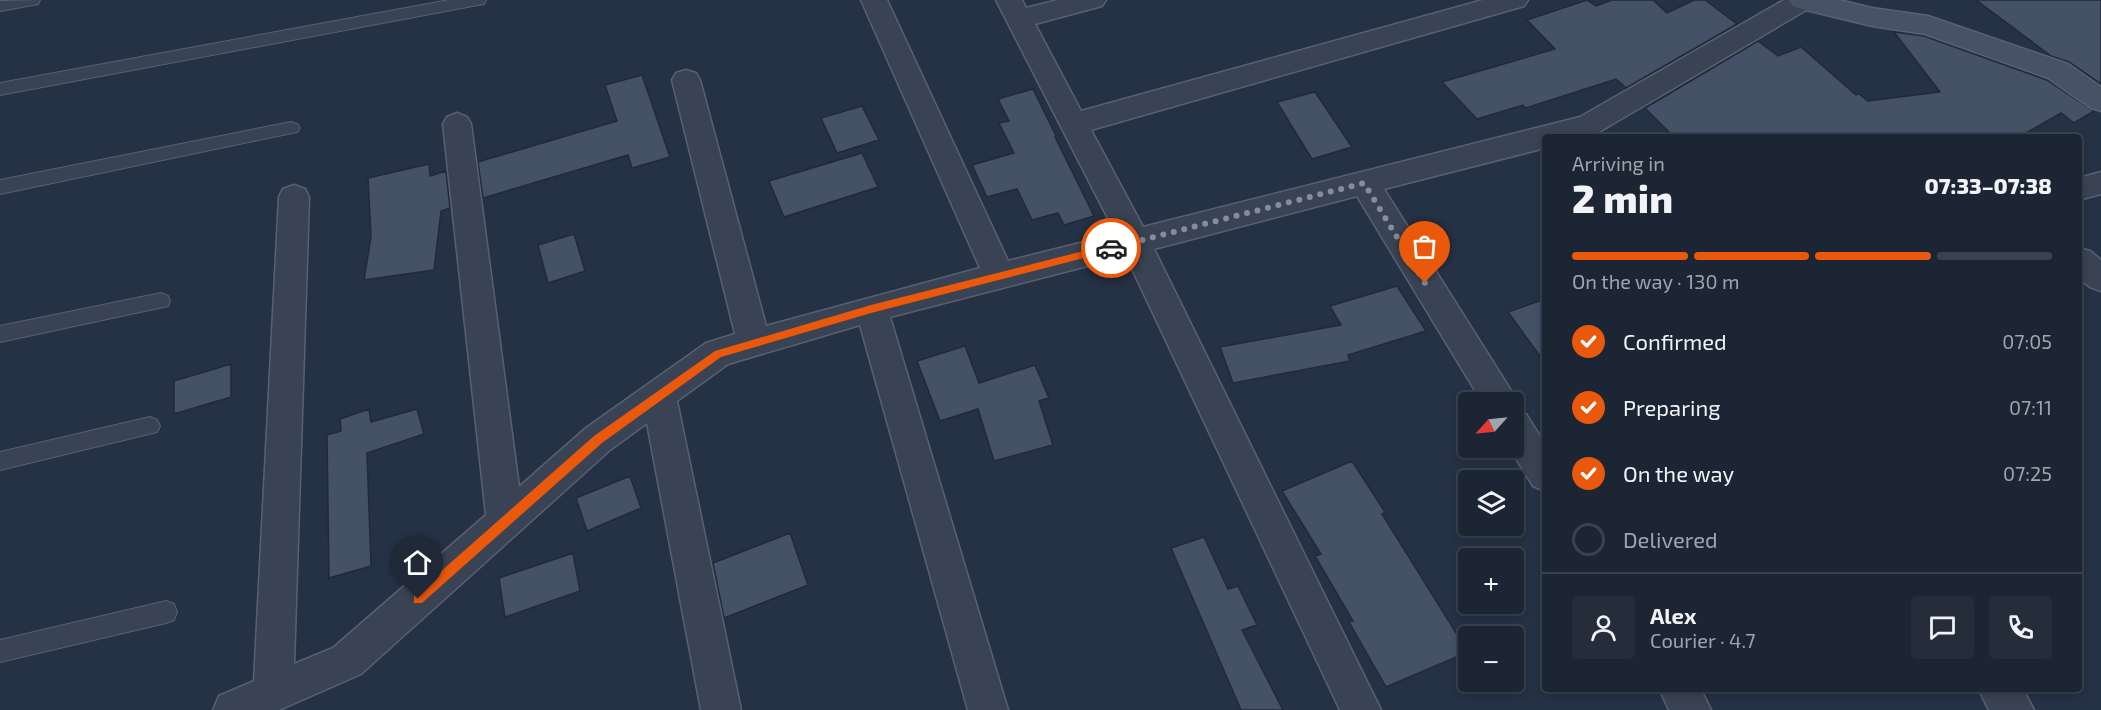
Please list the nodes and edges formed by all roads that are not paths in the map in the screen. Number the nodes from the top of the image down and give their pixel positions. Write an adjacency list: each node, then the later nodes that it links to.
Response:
1 (32, 0): 7 (lane)
2 (874, 0): 25 (street)
3 (1093, 0): 8 (street)
4 (1515, 0): 14 (street)
5 (1803, 0): 9 (street); 16 (street)
6 (469, 1): 11 (lane)
7 (0, 6)
8 (1014, 10): 14 (street)
9 (1933, 12): 12 (street)
10 (686, 80): 30 (street)
11 (0, 89)
12 (2101, 101)
13 (457, 124): 37 (street)
14 (1074, 124): 23 (street)
15 (291, 128): 20 (lane)
16 (1558, 134)
17 (1542, 138): 18 (street)
18 (1364, 183): 23 (street); 31 (street)
19 (2101, 183): 21 (street)
20 (0, 187)
21 (2082, 188)
22 (294, 197): 42 (street)
23 (1135, 242): 25 (street); 46 (street)
24 (2082, 262): 26 (street)
25 (999, 276): 28 (street)
26 (2101, 278)
27 (161, 301): 29 (lane)
28 (871, 309): 30 (street); 45 (street)
29 (0, 334)
30 (753, 343): 32 (street)
31 (1494, 392)
32 (658, 396): 37 (street); 44 (street)
33 (150, 426): 35 (lane)
34 (1524, 440): 36 (street)
35 (0, 461)
36 (1542, 470)
37 (505, 521): 42 (street)
38 (166, 612): 39 (lane)
39 (0, 651)
40 (1680, 692): 47 (street)
41 (2000, 692): 48 (street)
42 (273, 693): 43 (street)
43 (233, 710)
44 (721, 710)
45 (988, 710)
46 (1361, 710)
47 (1691, 710)
48 (2014, 710)

